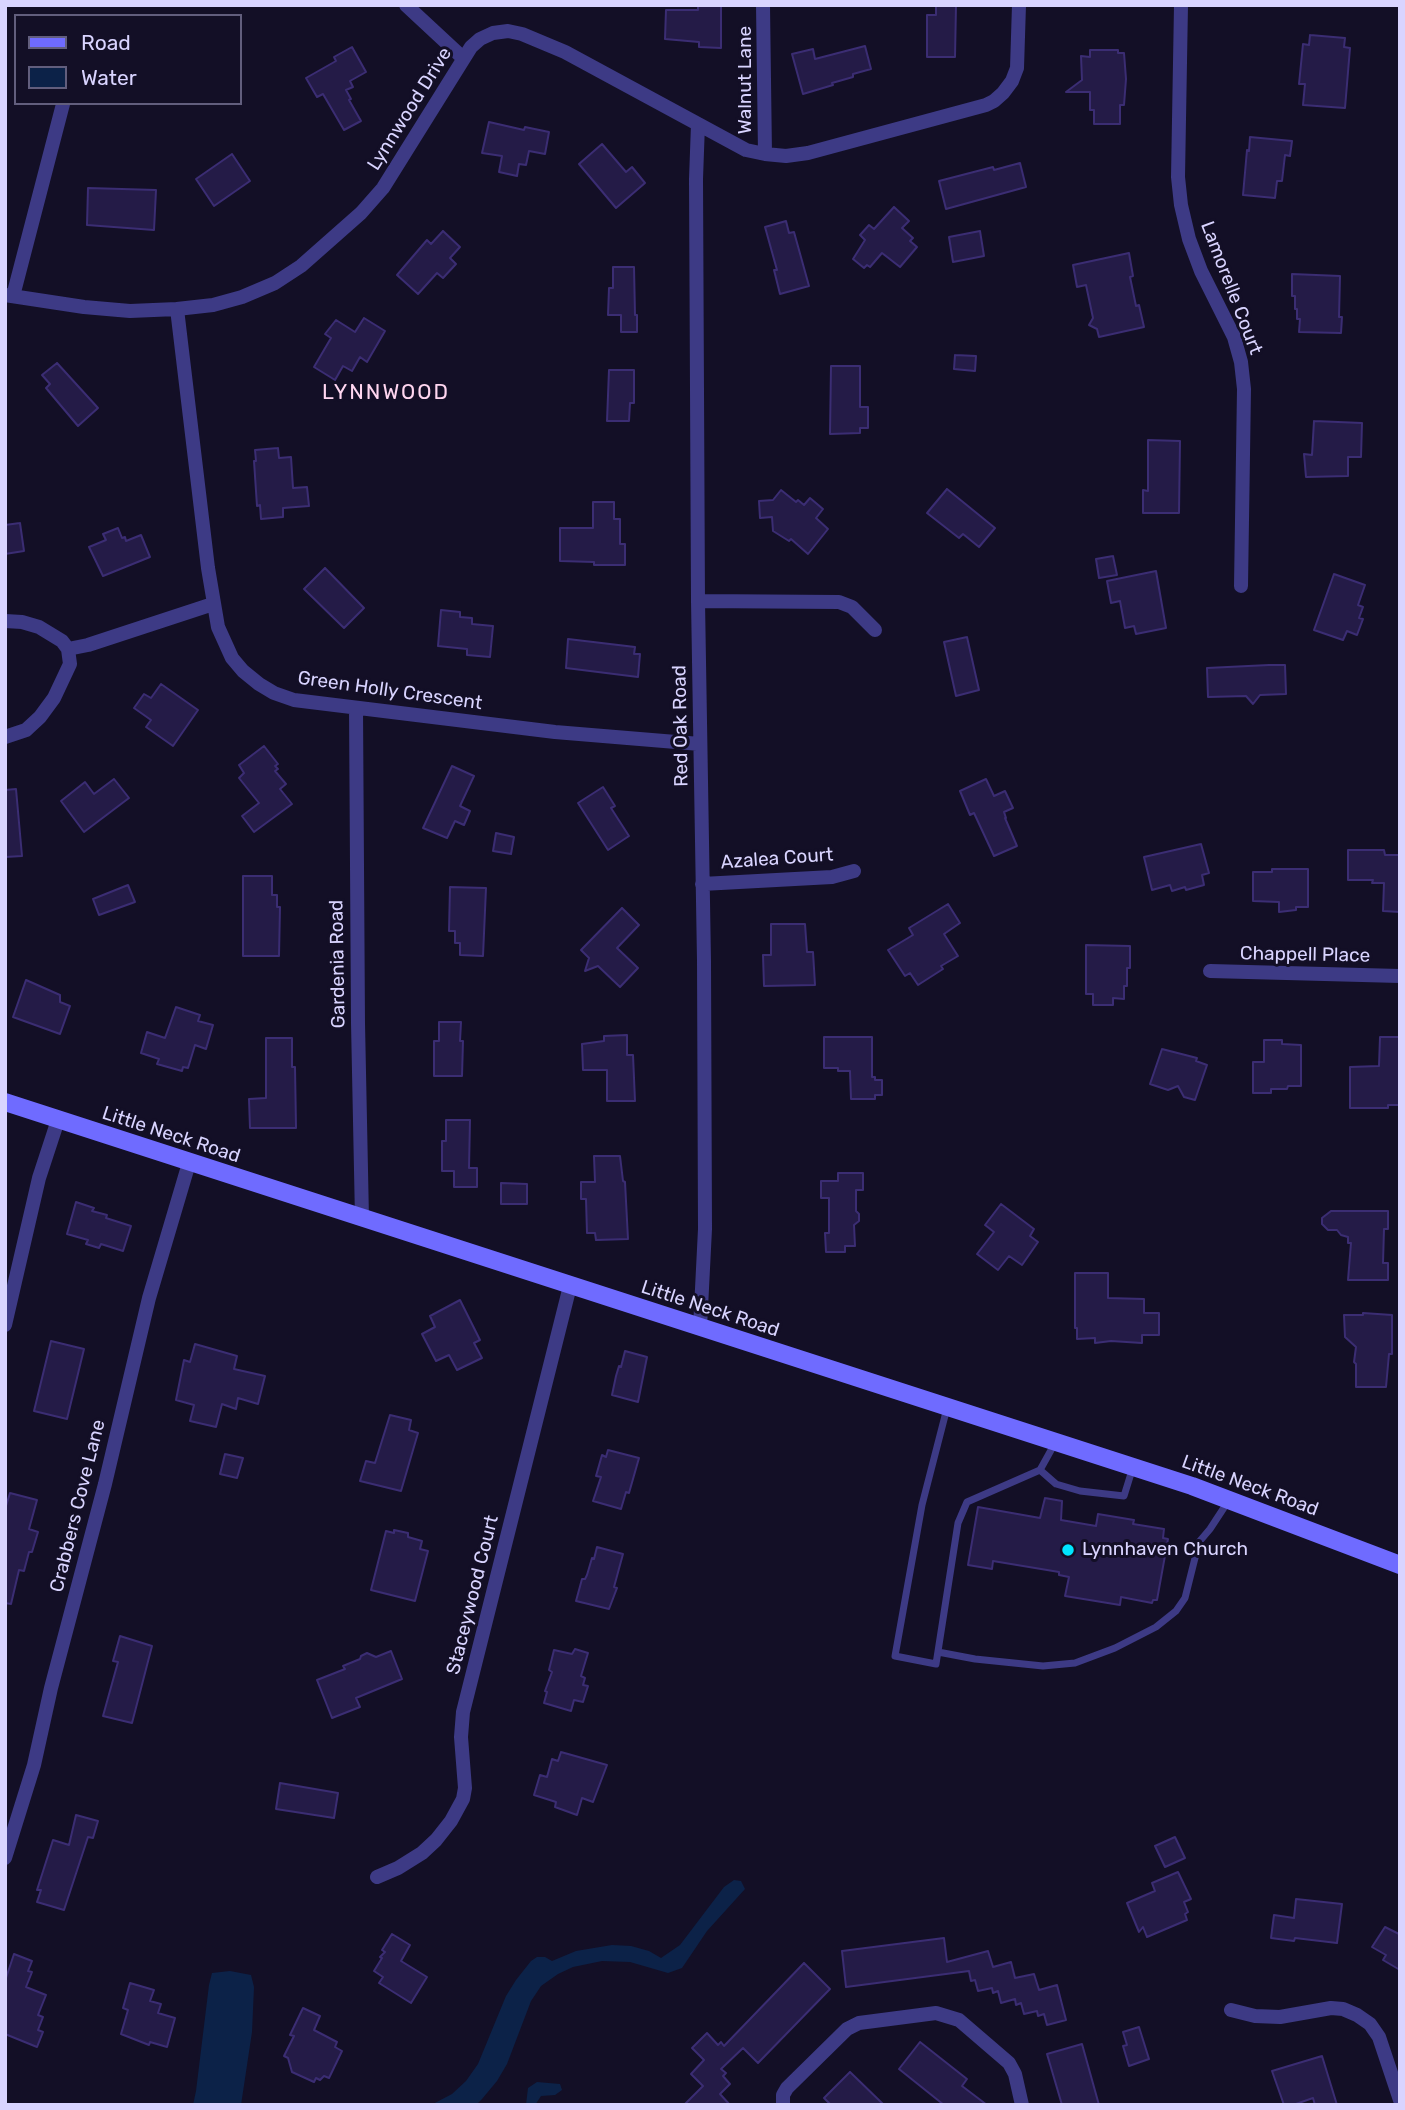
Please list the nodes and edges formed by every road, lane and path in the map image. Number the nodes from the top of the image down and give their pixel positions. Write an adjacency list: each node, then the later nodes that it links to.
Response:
1 (406, 5): 5 (street)
2 (764, 5): 8 (street, Walnut Lane)
3 (1019, 5): 8 (street, Lynnwood Drive)
4 (1181, 5): 11 (street, Lamorelle Court)
5 (463, 58): 7 (street, Lynnwood Drive); 10 (street, Lynnwood Drive)
6 (63, 105): 9 (street)
7 (698, 124): 8 (street, Lynnwood Drive); 12 (street, Red Oak Road)
8 (765, 154)
9 (9, 295): 10 (street, Lynnwood Drive)
10 (177, 309): 13 (street, Green Holly Crescent)
11 (1241, 586)
12 (698, 601): 15 (street); 19 (street, Red Oak Road)
13 (213, 604): 16 (street); 17 (street, Green Holly Crescent)
14 (5, 621): 16 (street)
15 (875, 630)
16 (68, 649): 18 (street)
17 (356, 708): 19 (street, Green Holly Crescent); 27 (street, Gardenia Road)
18 (5, 737)
19 (700, 744): 21 (street, Red Oak Road)
20 (854, 871): 21 (street, Azalea Court)
21 (702, 884): 30 (street, Red Oak Road)
22 (1210, 971): 23 (street, Chappell Place)
23 (1400, 976)
24 (5, 1102): 25 (street, Little Neck Road)
25 (58, 1120): 26 (street, Little Neck Road); 29 (street)
26 (189, 1163): 27 (street, Little Neck Road); 38 (street, Crabbers Cove Lane)
27 (362, 1219): 28 (street, Little Neck Road)
28 (570, 1286): 30 (street, Little Neck Road); 39 (street, Staceywood Court)
29 (5, 1325)
30 (700, 1328): 31 (street, Little Neck Road)
31 (947, 1407): 32 (street, Little Neck Road); 37 (lane)
32 (1056, 1442): 33 (street, Little Neck Road); 34 (lane)
33 (1133, 1467): 34 (lane); 35 (street, Little Neck Road)
34 (1040, 1470): 37 (lane)
35 (1230, 1499): 36 (street, Little Neck Road); 37 (lane)
36 (1400, 1564)
37 (938, 1652)
38 (5, 1858)
39 (377, 1877)
40 (1231, 2010): 41 (street)
41 (1400, 2100)
42 (783, 2105): 43 (street)
43 (1022, 2105)

